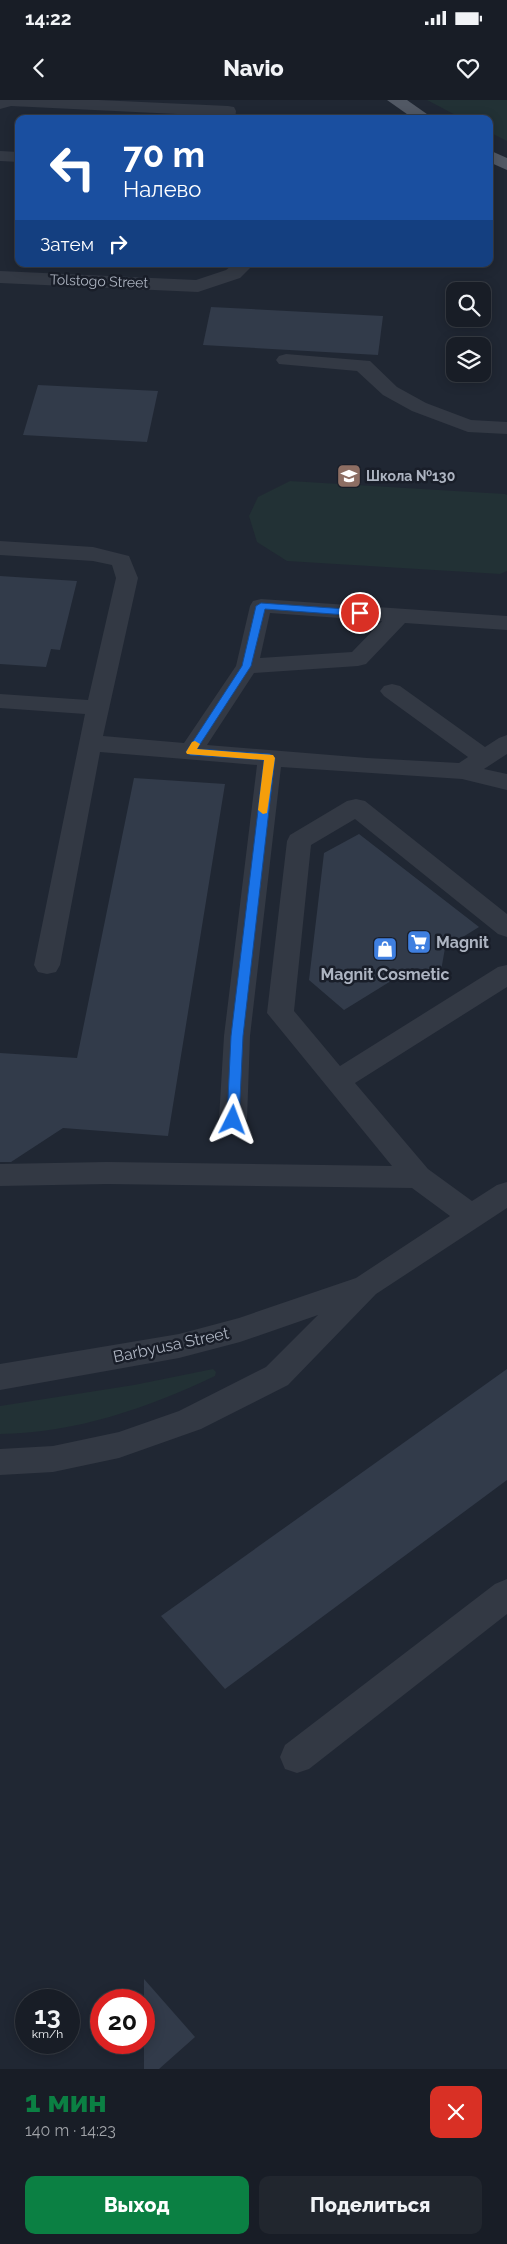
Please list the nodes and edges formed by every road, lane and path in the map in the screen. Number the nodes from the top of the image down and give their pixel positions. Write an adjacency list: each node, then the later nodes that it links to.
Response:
1 (395, 100): 4 (main road)
2 (0, 104): 3 (street)
3 (227, 115)
4 (419, 115)
5 (0, 156): 6 (street)
6 (15, 157)
7 (241, 267): 8 (street, Tolstogo Street)
8 (0, 277)
9 (286, 360): 10 (street)
10 (507, 428)
11 (0, 548): 17 (street)
12 (400, 616): 13 (street); 14 (street); 14 (street)
13 (507, 623)
14 (247, 666): 20 (street)
15 (392, 691): 21 (street)
16 (0, 701): 17 (street)
17 (98, 708): 18 (street)
18 (90, 743): 20 (street); 28 (street)
19 (507, 743): 21 (street)
20 (190, 752): 22 (street)
21 (483, 757): 24 (street)
22 (270, 758): 23 (street); 31 (street)
23 (367, 766): 24 (street); 26 (street)
24 (462, 772): 25 (street)
25 (507, 782)
26 (356, 807): 27 (street); 30 (street)
27 (507, 928)
28 (47, 965)
29 (507, 974): 30 (street)
30 (339, 1080): 33 (street)
31 (233, 1120)
32 (0, 1175): 33 (street)
33 (418, 1177): 35 (street)
34 (507, 1193): 35 (street, Barbyusa Street)
35 (472, 1217): 36 (street, Barbyusa Street)
36 (366, 1286): 37 (street, Barbyusa Street); 38 (street, Barbyusa Street)
37 (0, 1377)
38 (0, 1462)
39 (507, 1594): 40 (street)
40 (297, 1757)

